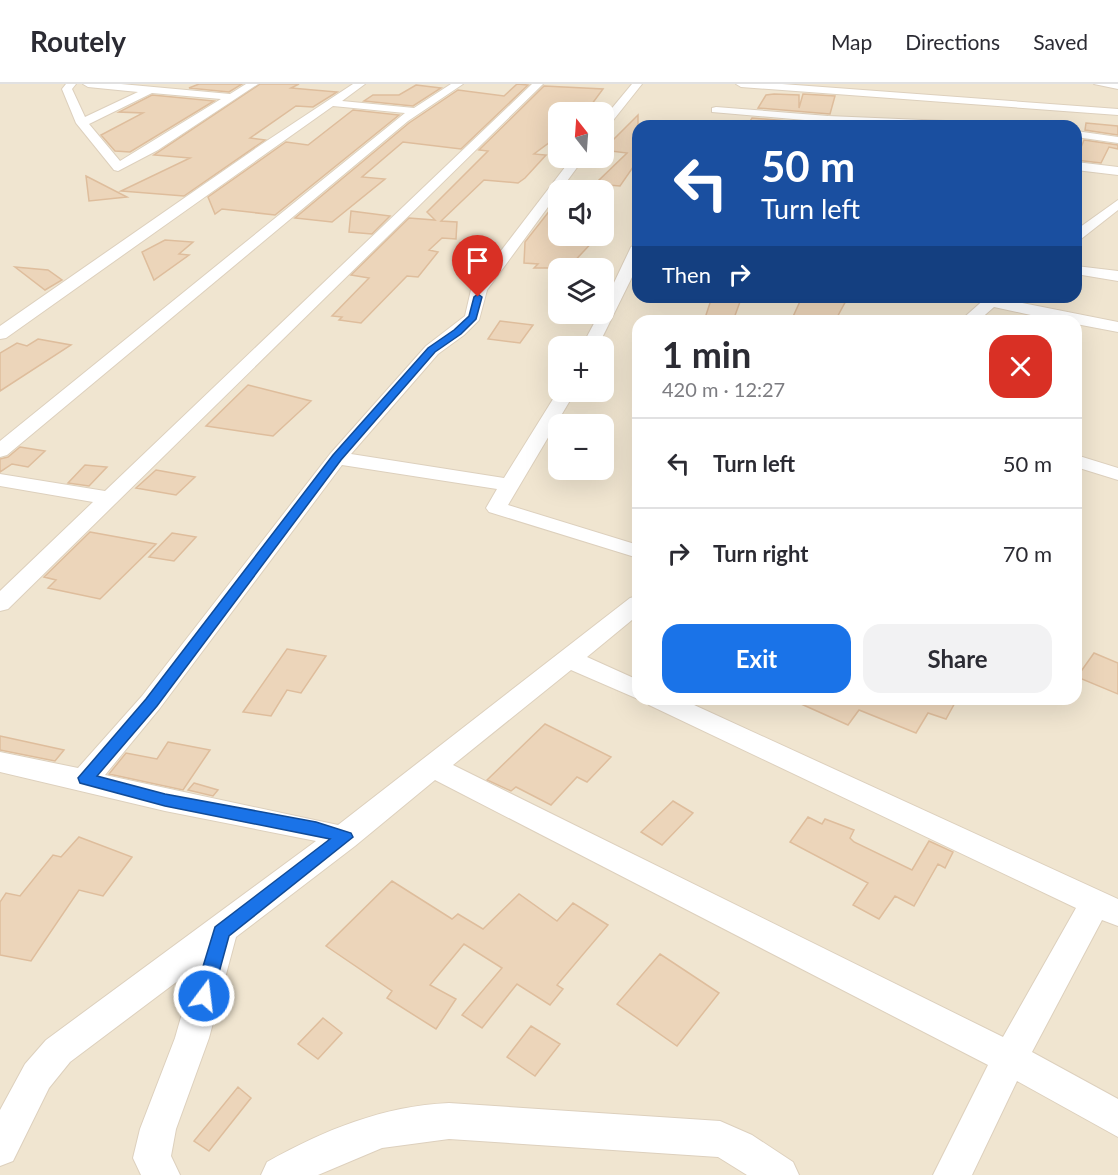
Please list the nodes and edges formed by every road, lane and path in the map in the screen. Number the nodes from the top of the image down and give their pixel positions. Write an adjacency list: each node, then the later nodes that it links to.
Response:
1 (71, 84): 23 (street)
2 (88, 84): 13 (street)
3 (161, 84): 13 (street)
4 (253, 84): 15 (street)
5 (360, 84): 16 (street)
6 (458, 84): 18 (street)
7 (538, 84): 51 (street)
8 (637, 84): 19 (street)
9 (734, 84): 11 (street)
10 (1099, 84): 12 (street)
11 (809, 86): 14 (street)
12 (1118, 86)
13 (146, 91): 15 (street); 23 (street)
14 (965, 96): 20 (street); 22 (street)
15 (229, 98): 23 (street)
16 (331, 103): 18 (street); 42 (street)
17 (716, 110): 21 (street)
18 (416, 111): 45 (street)
19 (614, 112)
20 (1118, 112)
21 (875, 120)
22 (962, 120)
23 (82, 123)
24 (1082, 135): 25 (street)
25 (1118, 140)
26 (1082, 167): 28 (street)
27 (570, 168): 46 (street)
28 (1118, 171)
29 (1118, 204): 30 (street)
30 (1096, 220): 31 (street); 32 (street)
31 (1118, 226)
32 (1082, 231)
33 (632, 260): 43 (street)
34 (1082, 271): 35 (street)
35 (1118, 276)
36 (988, 303): 38 (street)
37 (1004, 303): 39 (street)
38 (975, 315)
39 (1051, 315)
40 (1082, 321): 41 (street)
41 (1118, 327)
42 (0, 334)
43 (595, 336)
44 (560, 402): 50 (street)
45 (0, 451)
46 (337, 458): 50 (street); 60 (street)
47 (1082, 462): 48 (street)
48 (1118, 474)
49 (0, 480): 51 (street)
50 (511, 485): 52 (street)
51 (107, 498): 53 (street)
52 (632, 550)
53 (0, 604)
54 (632, 608): 55 (street)
55 (569, 659): 56 (street); 59 (street)
56 (632, 687)
57 (671, 705): 62 (street)
58 (0, 762): 60 (street)
59 (434, 768): 61 (street); 64 (street)
60 (86, 778): 61 (street)
61 (345, 837): 63 (street)
62 (1107, 908): 64 (street)
63 (221, 932): 66 (street); 67 (street)
64 (1010, 1058): 65 (street); 70 (street)
65 (1118, 1119)
66 (0, 1148)
67 (161, 1175)
68 (280, 1175): 69 (street)
69 (780, 1175)
70 (952, 1175)

